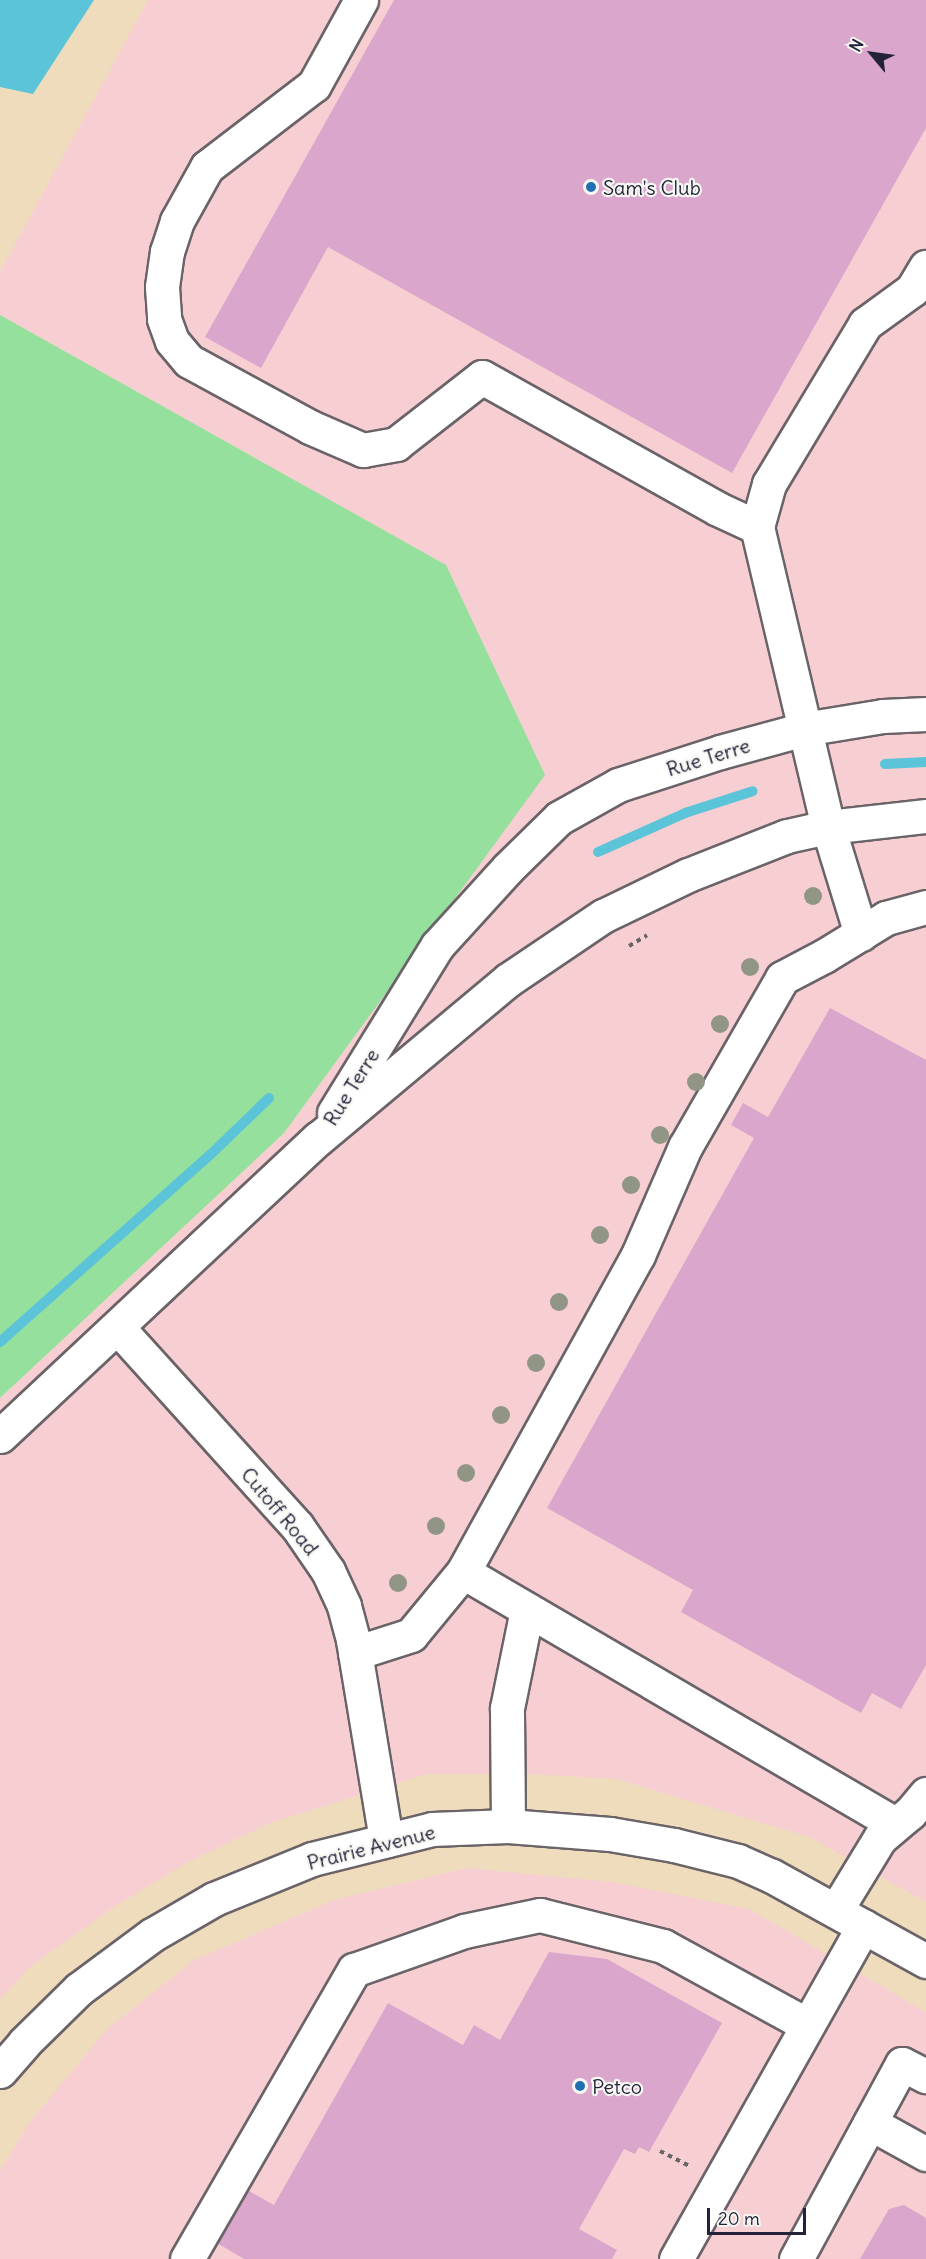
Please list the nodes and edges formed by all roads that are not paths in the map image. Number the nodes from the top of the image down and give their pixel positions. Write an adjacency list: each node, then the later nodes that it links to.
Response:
1 (361, 0): 3 (street)
2 (926, 267): 3 (street)
3 (758, 527): 5 (street)
4 (926, 714): 5 (street, Rue Terre)
5 (804, 729): 7 (street); 10 (street, Rue Terre)
6 (926, 816): 7 (street, Rue Terre)
7 (828, 827): 9 (street); 10 (street, Rue Terre)
8 (926, 907): 9 (street)
9 (861, 934): 13 (street)
10 (319, 1138): 11 (street)
11 (118, 1328): 12 (street); 15 (street, Cutoff Road)
12 (0, 1436)
13 (463, 1572): 14 (street); 15 (street)
14 (527, 1610): 17 (street); 18 (street)
15 (355, 1653): 19 (street, Cutoff Road)
16 (926, 1794): 17 (street)
17 (895, 1824): 20 (street)
18 (508, 1826): 19 (street, Prairie Avenue); 20 (street, Prairie Avenue)
19 (386, 1840): 25 (street, Prairie Avenue)
20 (836, 1910): 21 (street, Prairie Avenue)
21 (864, 1926): 22 (street, Prairie Avenue); 23 (street)
22 (926, 1961)
23 (807, 2025): 28 (street); 29 (street)
24 (914, 2070): 26 (street)
25 (0, 2071)
26 (870, 2123): 27 (street); 30 (street)
27 (926, 2154)
28 (188, 2259)
29 (676, 2259)
30 (796, 2259)

